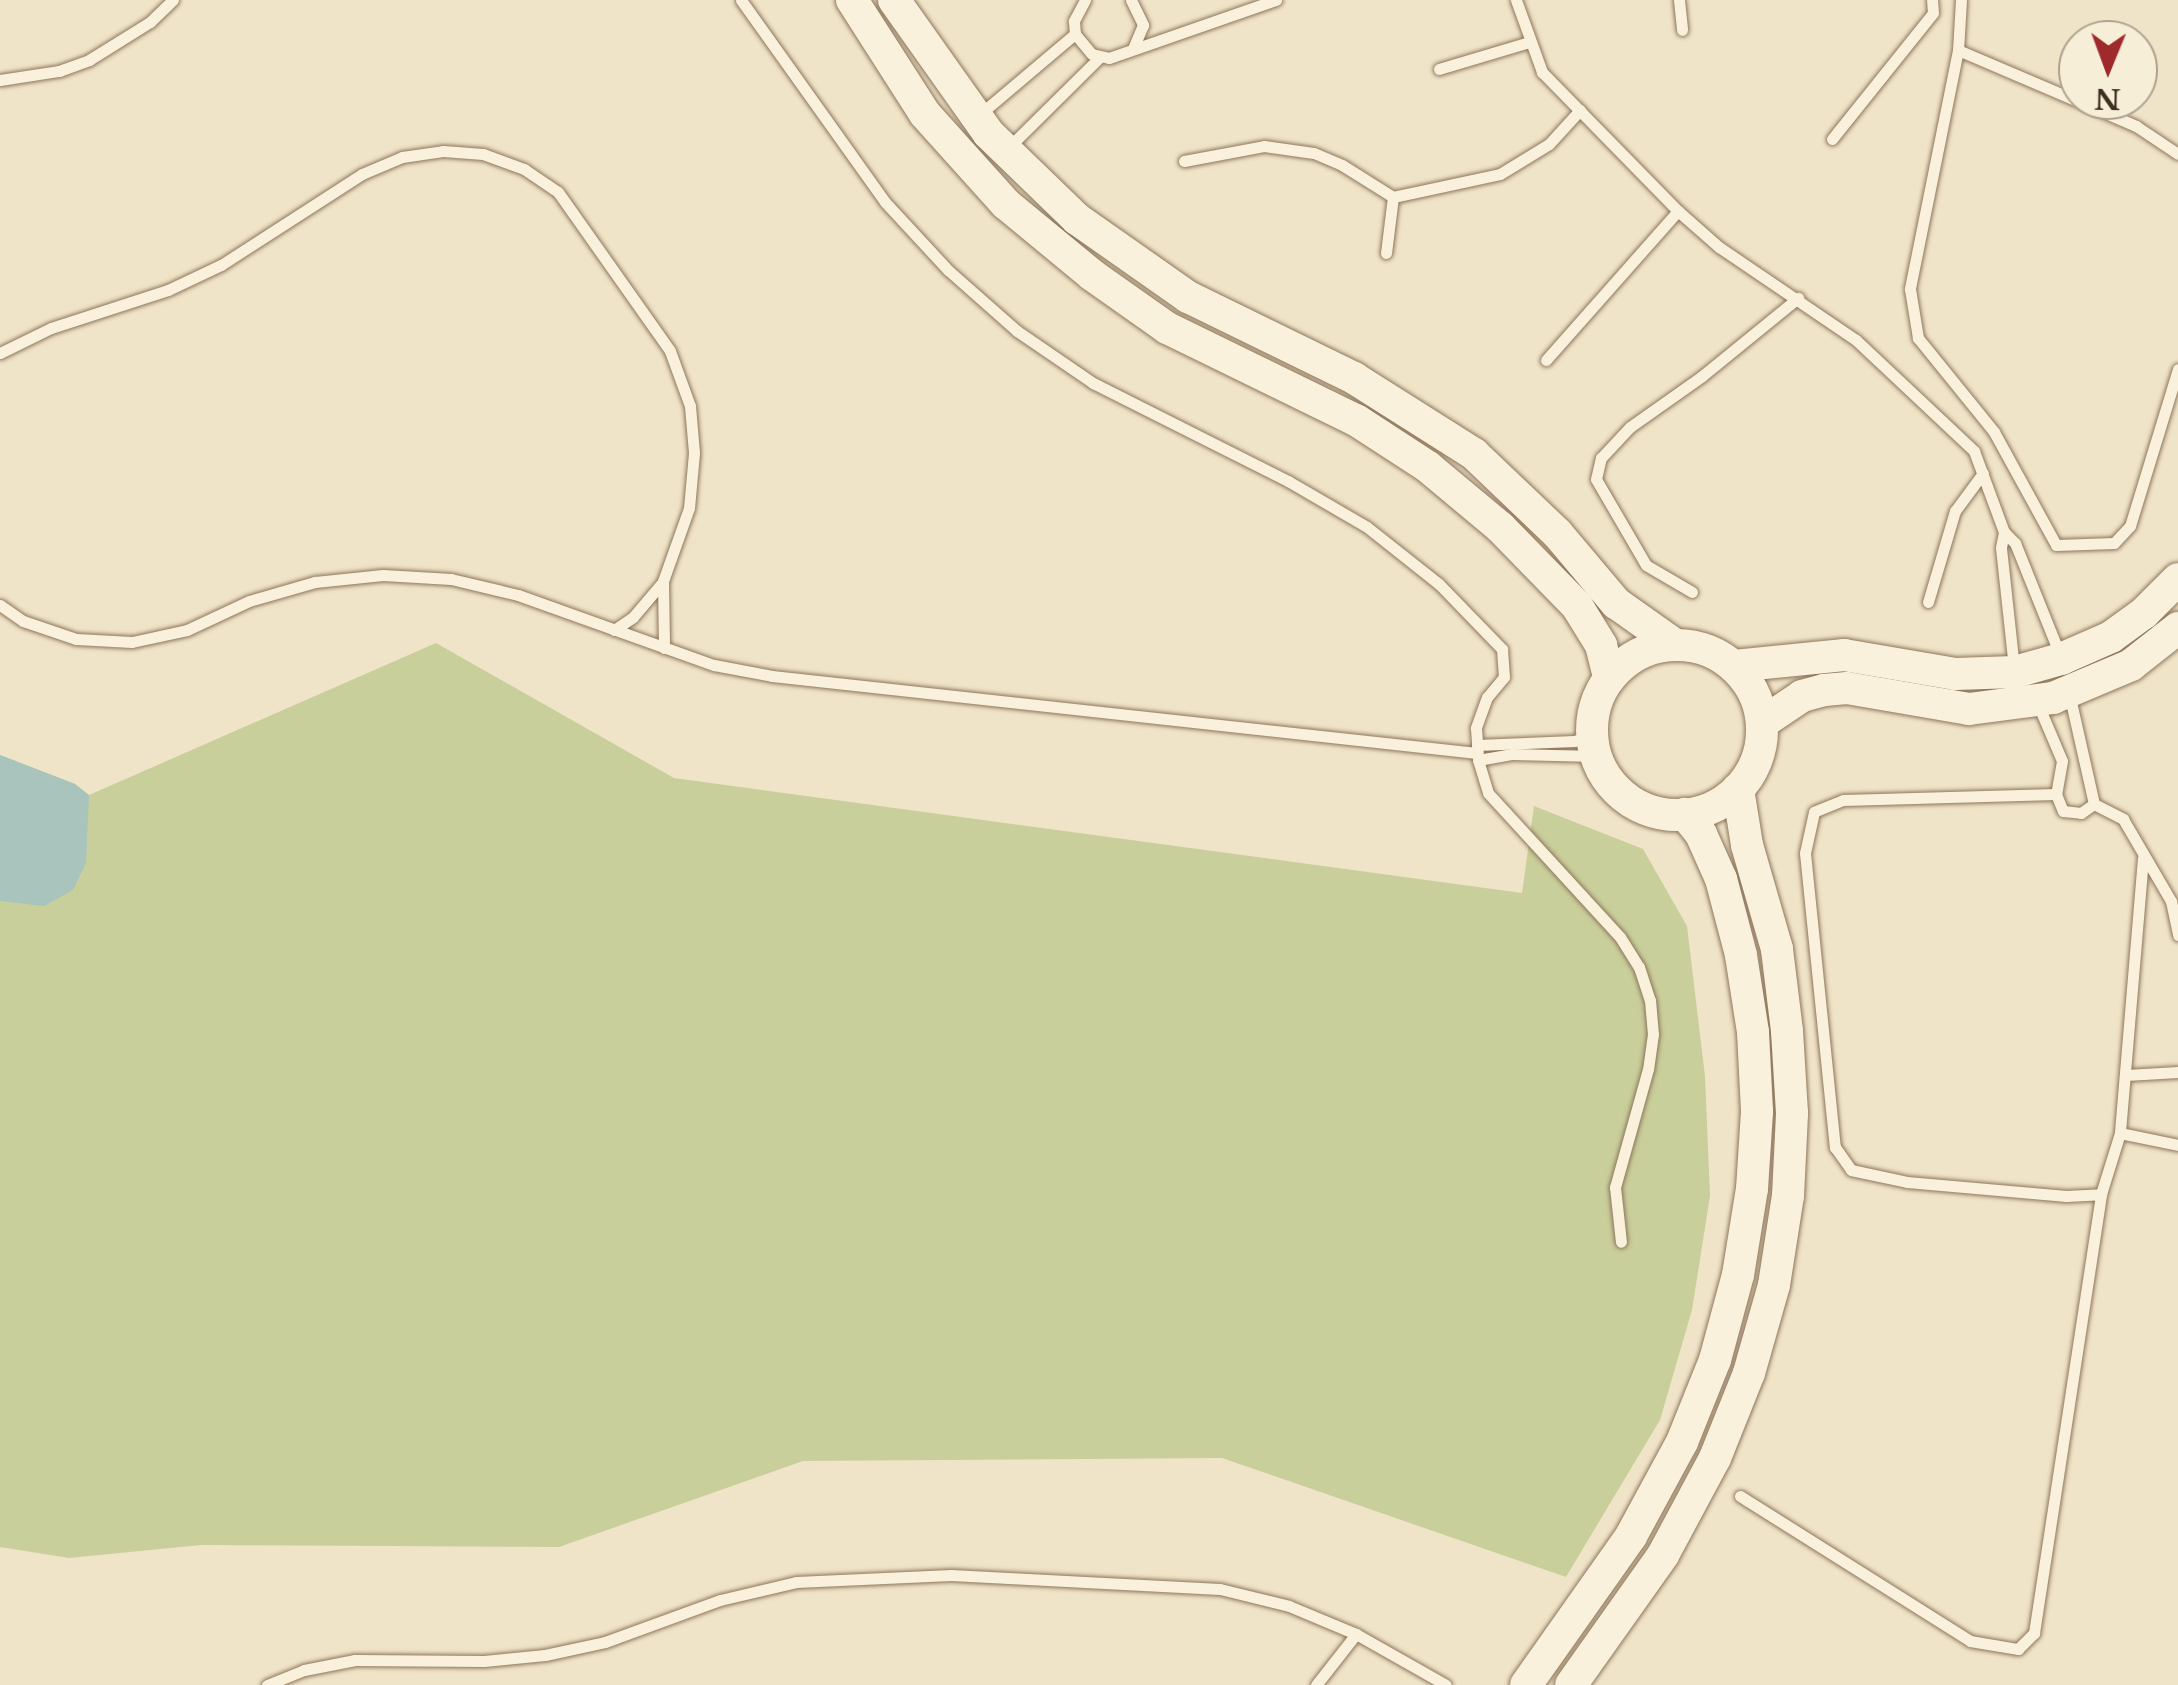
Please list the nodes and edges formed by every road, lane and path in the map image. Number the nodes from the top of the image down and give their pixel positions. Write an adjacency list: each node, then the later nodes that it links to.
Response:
1 (173, 0): 19 (lane)
2 (740, 0): 50 (lane)
3 (852, 0): 24 (street)
4 (894, 0): 21 (street)
5 (1084, 0): 13 (lane)
6 (1136, 0): 15 (lane)
7 (1276, 0): 15 (lane)
8 (1516, 0): 14 (lane)
9 (1679, 0): 12 (lane)
10 (1932, 0): 22 (lane)
11 (1962, 0): 16 (lane)
12 (1682, 30)
13 (1076, 34): 17 (lane); 21 (lane)
14 (1529, 42): 18 (lane); 20 (lane)
15 (1133, 48): 17 (lane)
16 (1958, 50): 23 (lane); 32 (lane)
17 (1100, 57): 21 (lane)
18 (1440, 70)
19 (0, 80)
20 (1580, 110): 26 (lane); 27 (lane)
21 (990, 134): 24 (street); 42 (street)
22 (1832, 140)
23 (2178, 154)
24 (962, 157): 46 (street)
25 (1184, 162): 26 (lane)
26 (1393, 197): 28 (lane)
27 (1678, 210): 29 (lane); 31 (lane)
28 (1386, 253)
29 (1798, 298): 33 (lane); 37 (lane)
30 (0, 353): 36 (lane)
31 (1546, 360)
32 (2178, 369)
33 (1984, 473): 34 (lane); 38 (lane)
34 (2004, 532): 44 (lane); 44 (lane)
35 (2178, 578): 44 (street)
36 (663, 580): 41 (lane); 43 (lane)
37 (1692, 592)
38 (1928, 602)
39 (0, 605): 41 (lane)
40 (2178, 628): 47 (street)
41 (614, 630): 43 (lane)
42 (1674, 644): 45 (street); 46 (street)
43 (664, 648): 50 (lane)
44 (2039, 665): 45 (street); 47 (street)
45 (1734, 666): 48 (street)
46 (1609, 678): 49 (street)
47 (2053, 698): 48 (street); 52 (lane); 53 (lane)
48 (1762, 722): 51 (street)
49 (1594, 746): 50 (lane); 50 (lane); 54 (street)
50 (1477, 753): 62 (lane)
51 (1738, 790): 54 (street); 65 (street)
52 (2056, 794): 53 (lane); 61 (lane)
53 (2094, 804): 55 (lane)
54 (1686, 814): 64 (street)
55 (2143, 858): 56 (lane); 58 (lane)
56 (2178, 935)
57 (2178, 1072): 58 (lane)
58 (2126, 1075): 59 (lane)
59 (2120, 1132): 60 (lane); 61 (lane)
60 (2178, 1145)
61 (2101, 1194): 63 (lane)
62 (1621, 1242)
63 (1740, 1496)
64 (1632, 1536): 65 (street); 70 (street)
65 (1663, 1554): 71 (street)
66 (1356, 1634): 67 (lane); 68 (lane); 69 (lane)
67 (267, 1685)
68 (1316, 1685)
69 (1446, 1685)
70 (1526, 1685)
71 (1571, 1685)

